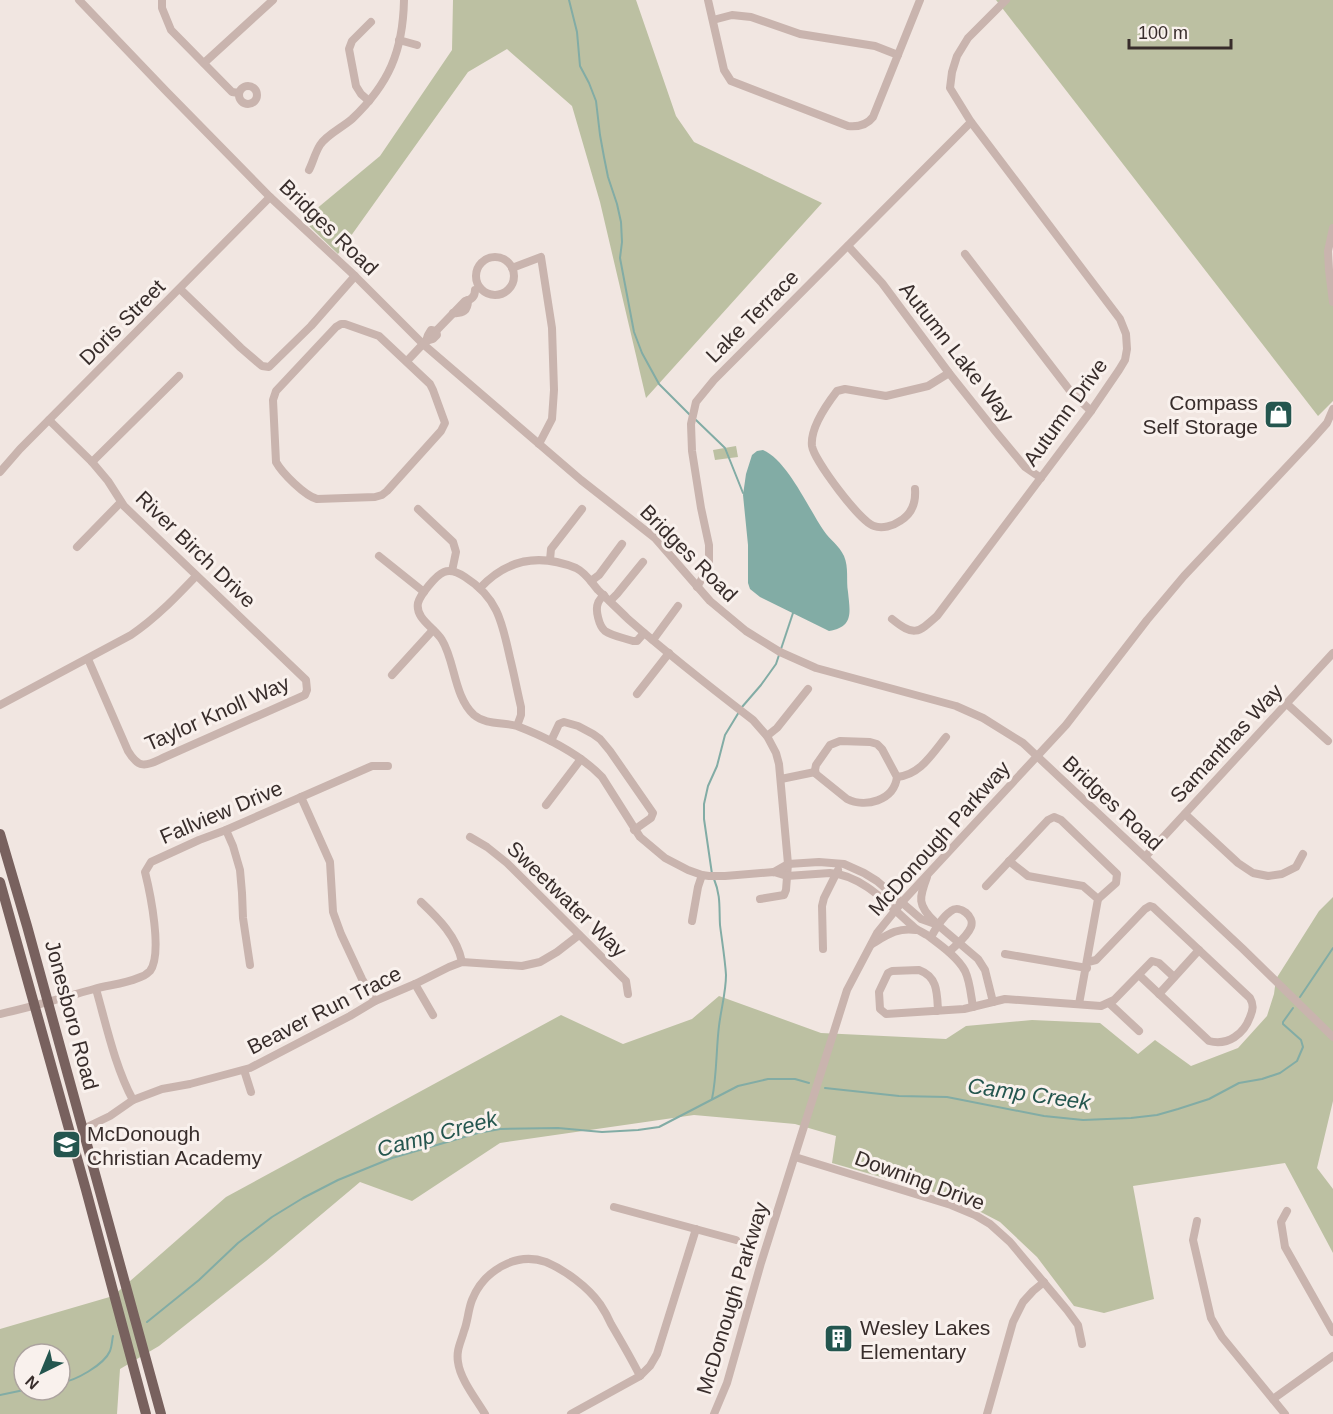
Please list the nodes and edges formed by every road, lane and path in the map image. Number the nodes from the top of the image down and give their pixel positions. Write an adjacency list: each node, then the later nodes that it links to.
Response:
1 (79, 0): 18 (street, Bridges Road)
2 (162, 0): 13 (street)
3 (273, 0): 13 (street)
4 (404, 0): 10 (street)
5 (708, 0): 8 (street)
6 (920, 0): 12 (street)
7 (1006, 0): 16 (street, Autumn Drive)
8 (713, 20): 12 (street); 12 (street)
9 (371, 22): 15 (street)
10 (399, 40): 11 (street); 15 (street)
11 (417, 45)
12 (898, 55)
13 (204, 63): 14 (street)
14 (239, 93)
15 (369, 101): 17 (street)
16 (971, 123): 20 (street, Lake Terrace); 32 (street, Autumn Drive)
17 (309, 171)
18 (270, 197): 23 (street, Bridges Road); 24 (street, Doris Street)
19 (1333, 228): 26 (street)
20 (848, 246): 29 (street, Autumn Lake Way); 50 (street, Lake Terrace)
21 (965, 254): 32 (street)
22 (512, 268): 25 (street); 25 (street); 34 (street)
23 (355, 276): 24 (street); 27 (street, Bridges Road)
24 (180, 289): 33 (street, Doris Street)
25 (477, 289): 27 (street)
26 (1333, 302)
27 (425, 342): 28 (street); 34 (street, Bridges Road)
28 (407, 361): 28 (street)
29 (949, 373): 37 (street, Autumn Lake Way); 38 (street)
30 (180, 376): 35 (street)
31 (1333, 409): 73 (street, McDonough Parkway)
32 (1090, 411): 37 (street, Autumn Drive)
33 (50, 420): 35 (street, River Birch Drive); 36 (street, Doris Street)
34 (539, 444): 50 (street, Bridges Road)
35 (92, 462): 39 (street, River Birch Drive)
36 (0, 472)
37 (1041, 478): 55 (street, Autumn Drive)
38 (915, 489)
39 (121, 502): 43 (street); 48 (street, River Birch Drive)
40 (418, 509): 47 (street)
41 (582, 509): 45 (street)
42 (622, 544): 49 (street)
43 (77, 547)
44 (380, 556): 52 (street)
45 (550, 560): 49 (street); 51 (street)
46 (643, 562): 53 (street)
47 (452, 571): 51 (street); 52 (street)
48 (196, 576): 61 (street); 62 (street, River Birch Drive)
49 (591, 581): 53 (street)
50 (697, 587): 73 (street, Bridges Road)
51 (480, 588): 68 (street)
52 (424, 592): 56 (street)
53 (607, 598): 57 (street); 57 (street)
54 (678, 606): 58 (street)
55 (892, 619)
56 (434, 630): 63 (street); 68 (street)
57 (644, 633): 58 (street)
58 (653, 640): 59 (street)
59 (669, 653): 65 (street); 69 (street)
60 (1333, 653): 66 (street, Samanthas Way)
61 (88, 659): 62 (street, Taylor Knoll Way); 67 (street)
62 (299, 673)
63 (392, 675)
64 (808, 689): 69 (street)
65 (637, 694)
66 (1287, 704): 72 (street); 81 (street, Samanthas Way)
67 (0, 705)
68 (517, 726): 71 (street)
69 (767, 736): 78 (street)
70 (946, 737): 77 (street)
71 (550, 741): 74 (street); 83 (street)
72 (1328, 741)
73 (1038, 756): 87 (street, Bridges Road); 93 (street, McDonough Parkway)
74 (581, 759): 80 (street); 83 (street)
75 (388, 766): 79 (street, Fallview Drive)
76 (815, 772): 77 (street); 77 (street); 78 (street)
77 (897, 777)
78 (781, 779): 90 (street)
79 (301, 797): 82 (street, Fallview Drive); 123 (street)
80 (546, 805)
81 (1185, 814): 86 (street); 87 (street, Samanthas Way)
82 (226, 830): 115 (street); 120 (street, Fallview Drive)
83 (634, 830): 94 (street)
84 (0, 834): 125 (main road, Jonesboro Road)
85 (470, 837): 106 (street, Sweetwater Way)
86 (1303, 854)
87 (1146, 857): 134 (street, Bridges Road)
88 (1010, 861): 97 (street); 99 (street); 99 (street)
89 (840, 863): 90 (street); 92 (street); 101 (street)
90 (788, 864): 91 (street); 95 (street)
91 (774, 872): 94 (street); 95 (street)
92 (837, 873): 95 (street); 102 (street); 110 (street)
93 (928, 873): 101 (street, McDonough Parkway); 104 (street)
94 (702, 875): 103 (street)
95 (787, 876): 98 (street)
96 (0, 882): 128 (main road, Jonesboro Road)
97 (986, 886)
98 (760, 899)
99 (1098, 899): 116 (street)
100 (421, 902): 114 (street)
101 (902, 902): 102 (street, McDonough Parkway); 104 (street)
102 (894, 910): 105 (street); 109 (street, McDonough Parkway)
103 (692, 921)
104 (938, 925): 107 (street); 108 (street); 108 (street)
105 (918, 930): 107 (street); 109 (street)
106 (579, 935): 114 (street, Beaver Run Trace); 121 (street, Sweetwater Way)
107 (931, 937): 112 (street)
108 (958, 942): 112 (street); 124 (street)
109 (871, 945): 139 (street, McDonough Parkway)
110 (823, 949)
111 (1199, 951): 116 (street); 118 (street); 122 (street)
112 (949, 952): 129 (street)
113 (1005, 954): 116 (street)
114 (462, 962): 119 (street, Beaver Run Trace)
115 (250, 965)
116 (1087, 965): 127 (street)
117 (1139, 975): 118 (street); 122 (street); 126 (street)
118 (1174, 977): 122 (street)
119 (415, 984): 123 (street, Beaver Run Trace); 132 (street)
120 (96, 989): 125 (street, Fallview Drive); 137 (street)
121 (628, 994)
122 (1159, 994)
123 (375, 1001): 135 (street, Beaver Run Trace)
124 (993, 1002): 127 (street); 129 (street)
125 (48, 1003): 128 (street, Fallview Drive); 138 (main road, Jonesboro Road)
126 (1109, 1003): 127 (street); 133 (street)
127 (1079, 1004)
128 (35, 1007): 131 (street, Fallview Drive); 151 (main road, Jonesboro Road)
129 (973, 1007): 130 (street)
130 (938, 1011): 130 (street)
131 (0, 1014)
132 (434, 1015)
133 (1138, 1031)
134 (1333, 1037)
135 (244, 1070): 136 (street); 137 (street, Beaver Run Trace)
136 (251, 1092)
137 (133, 1100): 138 (street, Beaver Run Trace)
138 (83, 1129): 152 (main road, Jonesboro Road)
139 (795, 1157): 145 (street, Downing Drive); 155 (street, McDonough Parkway)
140 (614, 1206): 143 (street)
141 (1287, 1211): 146 (street)
142 (1197, 1221): 150 (street)
143 (696, 1229): 144 (street); 149 (street)
144 (736, 1240)
145 (1044, 1282): 147 (street, Downing Drive); 156 (street)
146 (1333, 1332)
147 (1082, 1344)
148 (1333, 1356): 150 (street)
149 (640, 1376): 153 (street); 154 (street)
150 (1274, 1399): 157 (street)
151 (146, 1414)
152 (161, 1414)
153 (485, 1414)
154 (574, 1414)
155 (714, 1414)
156 (987, 1414)
157 (1285, 1414)

